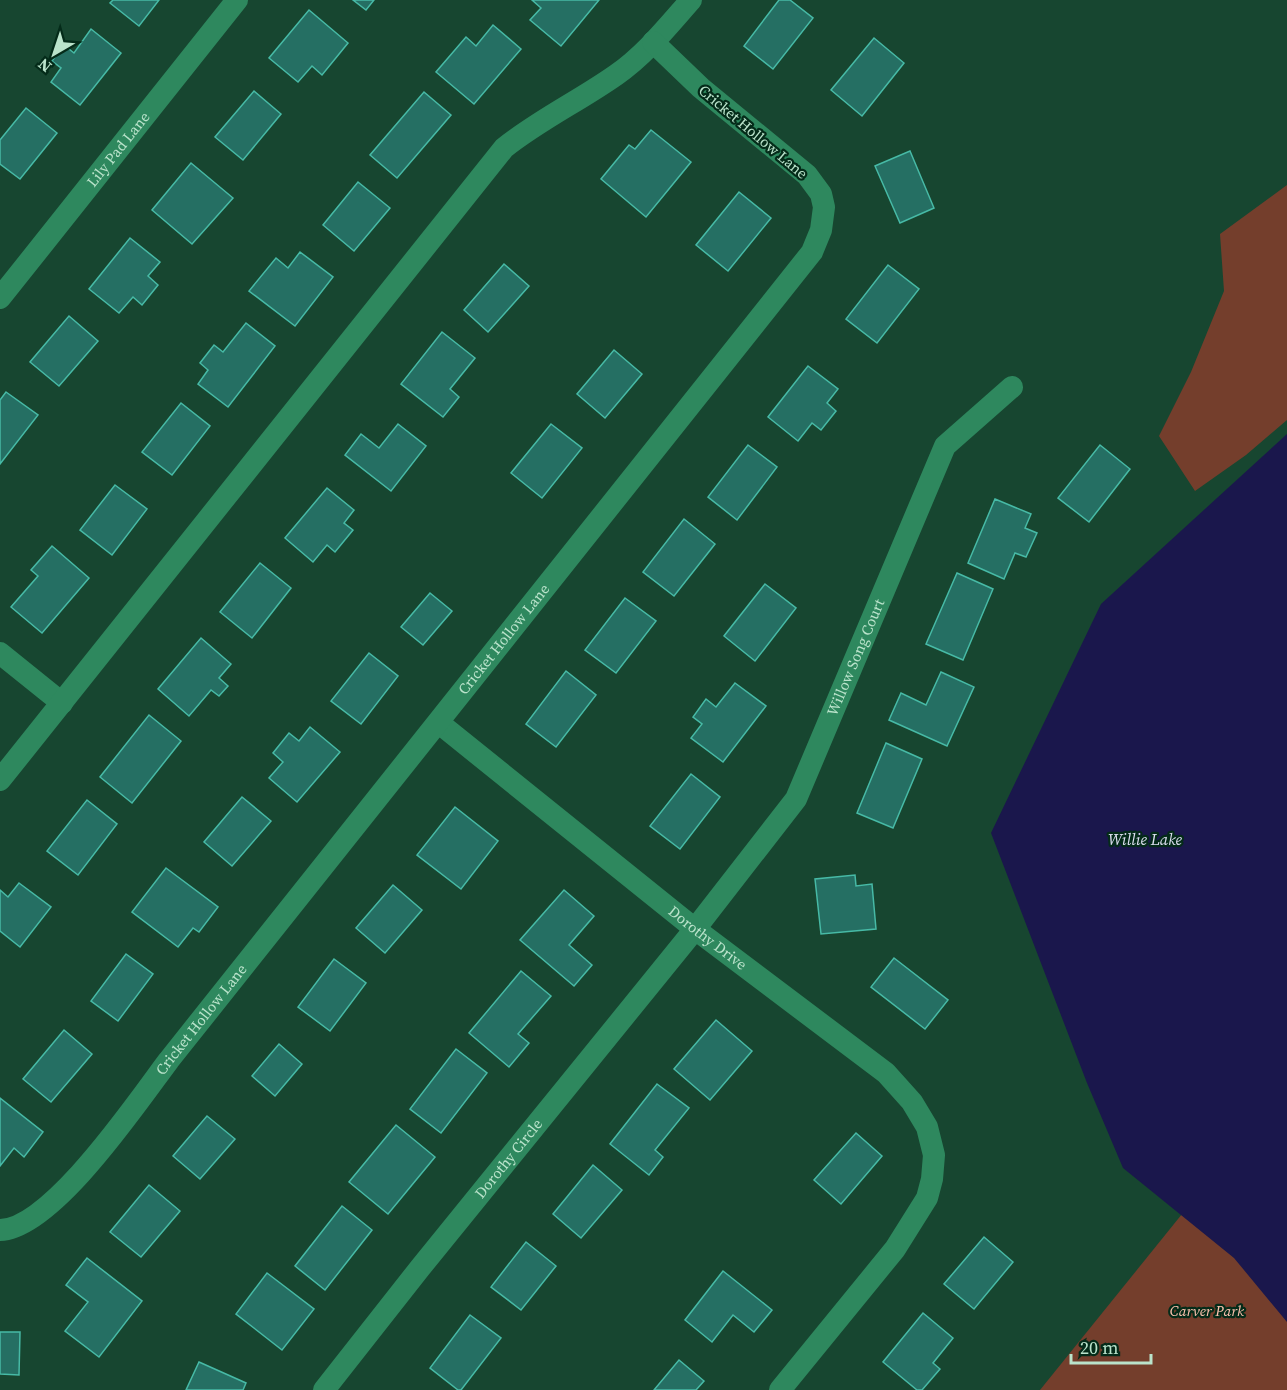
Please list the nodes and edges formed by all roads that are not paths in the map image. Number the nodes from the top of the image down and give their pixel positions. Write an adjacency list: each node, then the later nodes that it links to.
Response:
1 (237, 0): 4 (street, Lily Pad Lane)
2 (691, 0): 3 (street)
3 (653, 42): 7 (street); 8 (street, Cricket Hollow Lane)
4 (0, 298)
5 (1012, 387): 10 (street, Willow Song Court)
6 (0, 653): 7 (street)
7 (62, 703): 9 (street)
8 (439, 723): 10 (street, Dorothy Drive); 11 (street, Cricket Hollow Lane)
9 (0, 780)
10 (695, 929): 12 (street, Dorothy Circle); 13 (street, Dorothy Drive)
11 (0, 1230)
12 (324, 1390)
13 (780, 1390)

